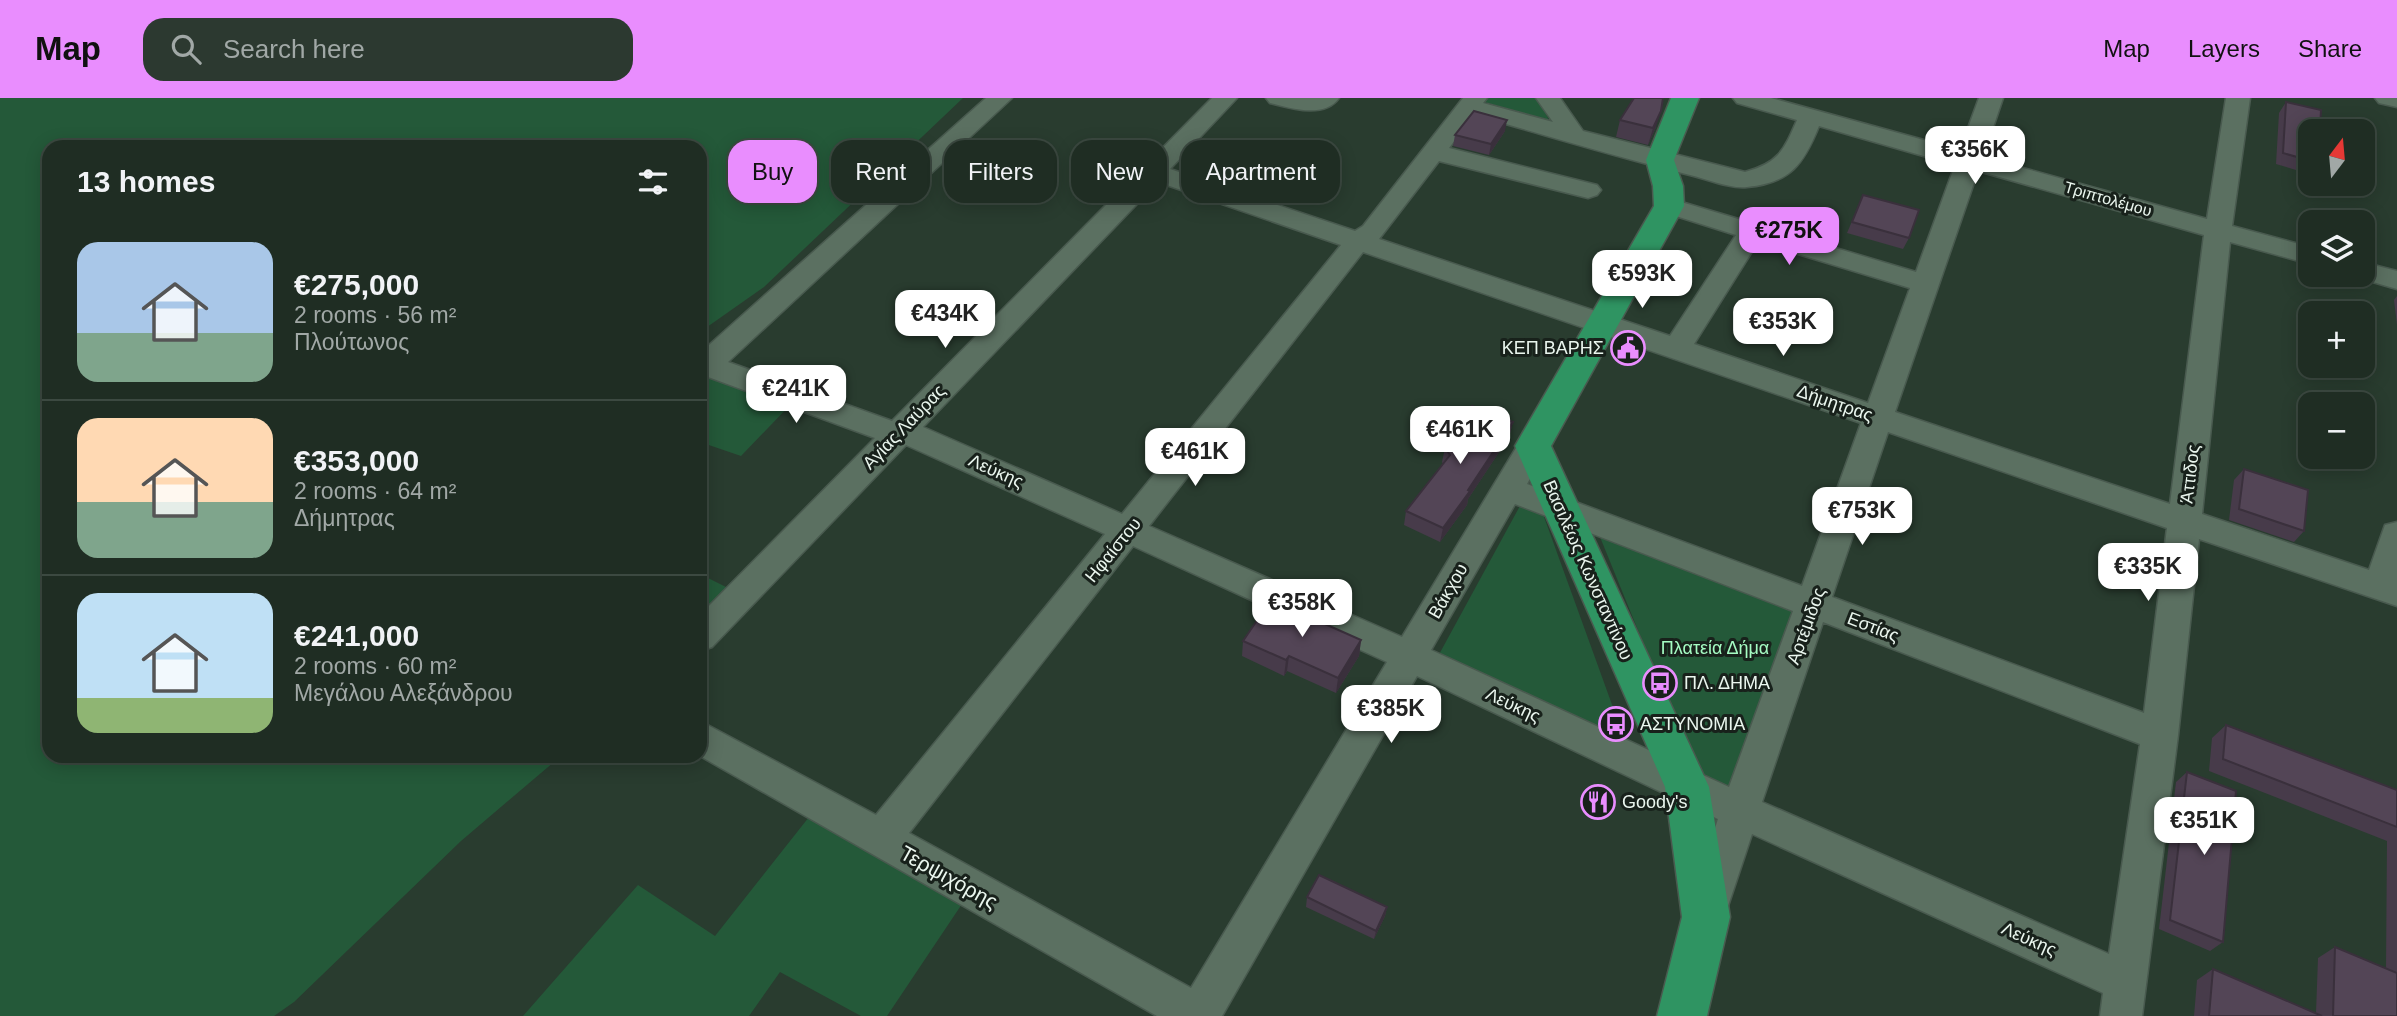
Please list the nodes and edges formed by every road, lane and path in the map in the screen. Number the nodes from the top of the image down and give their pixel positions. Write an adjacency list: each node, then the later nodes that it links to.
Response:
1 (1000, 98): 32 (street)
2 (1225, 98): 16 (street, Αγίας Λαύρας)
3 (1278, 98): 4 (street)
4 (1328, 98)
5 (1548, 98): 14 (street)
6 (1685, 98): 17 (main road)
7 (1745, 98): 13 (street, Τριπτολέμου)
8 (1991, 98): 18 (street, Αρτέμιδος)
9 (2238, 98): 23 (street, Άττιδος)
10 (2387, 98): 11 (street)
11 (2397, 100)
12 (1472, 102): 14 (street); 15 (street, Ηφαίστου)
13 (1811, 116): 17 (street); 18 (street, Τριπτολέμου)
14 (1573, 134): 17 (street)
15 (1433, 152): 20 (street); 25 (street, Ηφαίστου)
16 (1167, 158)
17 (1660, 160): 22 (main road)
18 (1970, 161): 23 (street, Τριπτολέμου); 29 (street, Αρτέμιδος)
19 (1167, 176): 25 (street, Δήμητρας)
20 (1588, 190)
21 (1124, 203): 35 (street, Αγίας Λαύρας)
22 (1669, 206): 24 (street); 30 (main road, Βάκχου)
23 (2218, 230): 26 (street, Τριπτολέμου); 39 (street, Άττιδος)
24 (1752, 231): 29 (street); 31 (street)
25 (1358, 241): 30 (street, Δήμητρας); 40 (street, Ηφαίστου)
26 (2298, 253)
27 (2375, 274): 28 (street)
28 (2397, 280)
29 (1923, 283): 34 (street, Αρτέμιδος)
30 (1604, 324): 31 (street, Δήμητρας); 36 (main road, Βάκχου)
31 (1678, 349): 34 (street, Δήμητρας)
32 (707, 351)
33 (707, 357): 35 (street, Λεύκης)
34 (1879, 417): 39 (street, Δήμητρας); 43 (street, Αρτέμιδος)
35 (899, 432): 40 (street, Λεύκης); 44 (street, Αγίας Λαύρας)
36 (1533, 446): 37 (street, Βάκχου); 38 (main road, Βασιλέως Κωνσταντίνου)
37 (1508, 489): 38 (street, Εστίας); 45 (street, Βάκχου)
38 (1560, 508): 43 (street, Εστίας); 48 (main road, Βασιλέως Κωνσταντίνου)
39 (2185, 521): 42 (street, Δήμητρας); 46 (street, Άττιδος)
40 (1128, 531): 45 (street, Λεύκης); 50 (street, Ηφαίστου)
41 (2397, 534): 42 (street)
42 (2388, 590)
43 (1814, 605): 46 (street, Εστίας); 49 (street, Αρτέμιδος)
44 (707, 629)
45 (1409, 656): 48 (street, Λεύκης); 53 (street, Βάκχου)
46 (2160, 735): 52 (street, Άττιδος)
47 (707, 741): 50 (street, Τερψιχόρης)
48 (1687, 787): 49 (street, Λεύκης); 51 (main road, Βασιλέως Κωνσταντίνου)
49 (1740, 809): 51 (street, Αρτέμιδος); 52 (street, Λεύκης)
50 (881, 839): 53 (street, Τερψιχόρης)
51 (1706, 917): 54 (main road, Βασιλέως Κωνσταντίνου)
52 (2123, 999)
53 (1198, 1016)
54 (1682, 1016)

